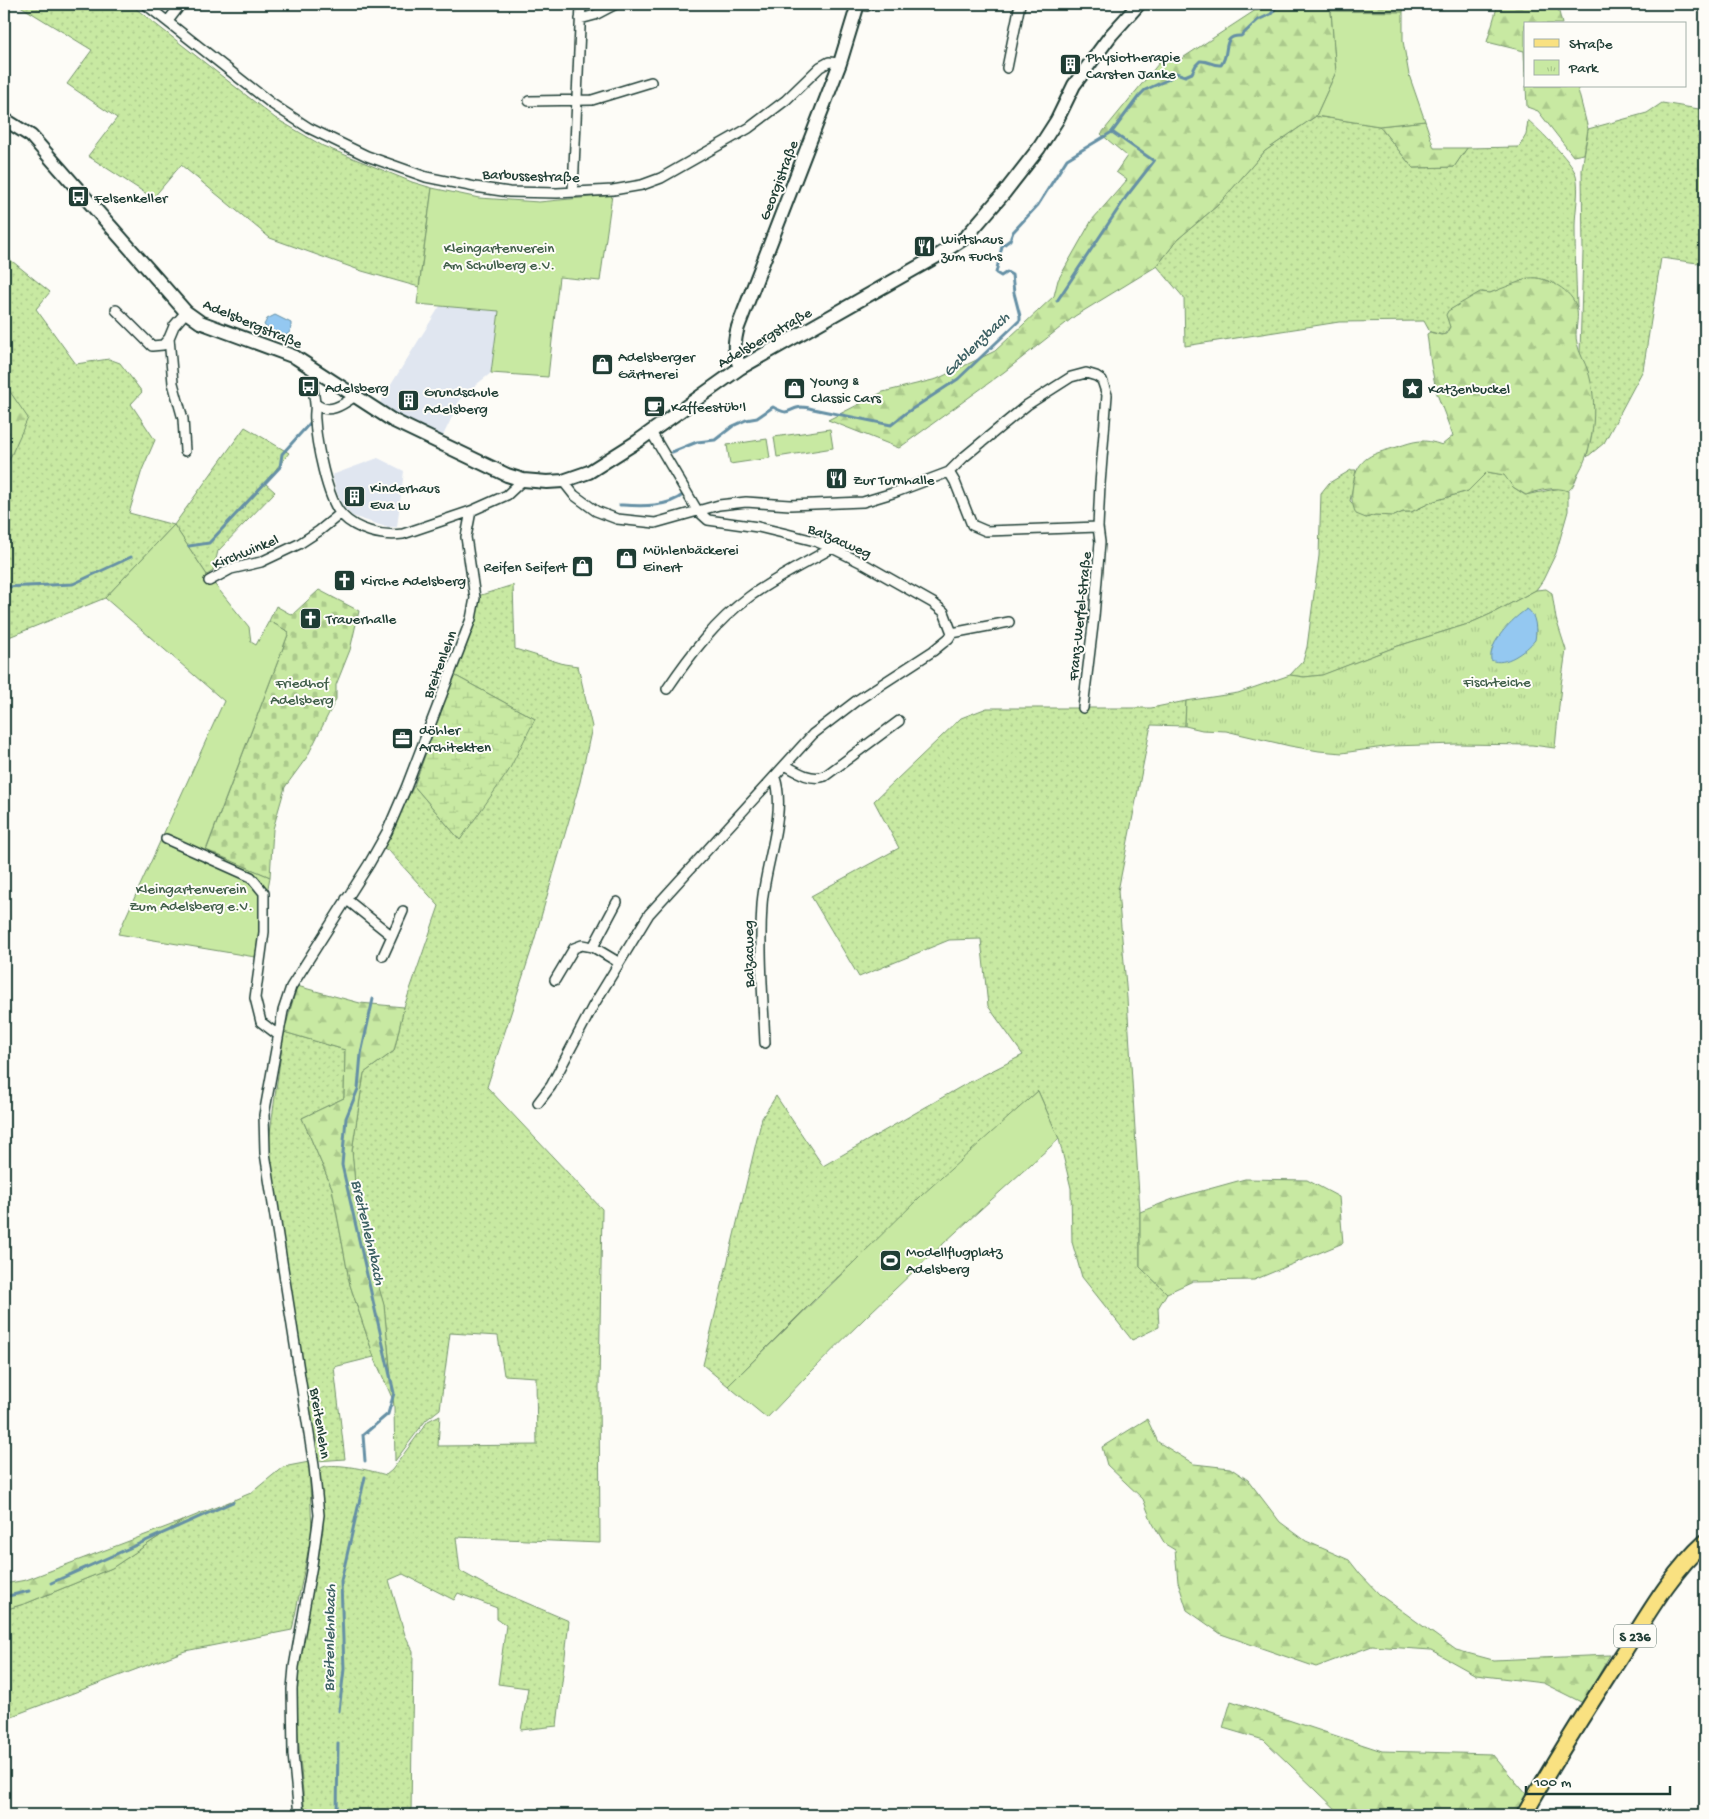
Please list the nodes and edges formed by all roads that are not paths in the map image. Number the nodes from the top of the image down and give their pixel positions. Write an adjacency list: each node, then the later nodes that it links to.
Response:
1 (145, 4): 10 (street, Barbussestraße)
2 (181, 4): 10 (street)
3 (581, 4): 9 (street)
4 (616, 4): 9 (street)
5 (858, 4): 6 (street); 11 (street, Georgistraße)
6 (871, 4)
7 (1020, 4): 12 (street)
8 (1139, 4): 21 (street, Adelsbergstraße)
9 (580, 19): 15 (street)
10 (168, 21): 17 (street, Barbussestraße)
11 (840, 64): 17 (street, Barbussestraße); 21 (street, Georgistraße)
12 (1007, 68)
13 (651, 82): 15 (street)
14 (529, 100): 15 (street)
15 (576, 101): 17 (street)
16 (4, 119): 19 (street, Adelsbergstraße)
17 (573, 191)
18 (116, 310): 20 (street)
19 (186, 312): 20 (street, Adelsbergstraße); 22 (street, Adelsbergstraße)
20 (169, 338): 26 (street)
21 (740, 368): 25 (street, Adelsbergstraße)
22 (316, 370): 23 (street, Adelsbergstraße); 24 (street)
23 (355, 396): 24 (street); 28 (street, Adelsbergstraße)
24 (316, 403): 32 (street)
25 (651, 432): 29 (street, Adelsbergstraße); 30 (street, Balzacweg)
26 (185, 451)
27 (948, 472): 30 (street, Franz-Werfel-Straße); 33 (street); 33 (street, Franz-Werfel-Straße)
28 (523, 480): 29 (street, Adelsbergstraße); 31 (street)
29 (563, 481): 30 (street)
30 (697, 510): 34 (street, Balzacweg)
31 (471, 511): 32 (street); 44 (street, Breitenlehn)
32 (340, 514): 35 (street, Kirchwinkel)
33 (1098, 527): 39 (street, Franz-Werfel-Straße)
34 (832, 548): 37 (street, Balzacweg); 38 (street)
35 (209, 581)
36 (1009, 622): 37 (street)
37 (952, 632): 41 (street)
38 (667, 689)
39 (1083, 708)
40 (899, 720): 41 (street)
41 (785, 765): 42 (street)
42 (775, 778): 50 (street); 53 (street, Balzacweg)
43 (166, 838): 52 (street)
44 (346, 899): 47 (street); 52 (street, Breitenlehn)
45 (617, 902): 48 (street)
46 (403, 911): 47 (street)
47 (392, 936): 49 (street)
48 (592, 947): 50 (street); 51 (street)
49 (384, 956)
50 (618, 962): 54 (street)
51 (555, 980)
52 (278, 1035): 56 (street, Breitenlehn)
53 (766, 1043)
54 (538, 1103)
55 (1705, 1542): 57 (main road, S 236)
56 (299, 1815)
57 (1524, 1815)

